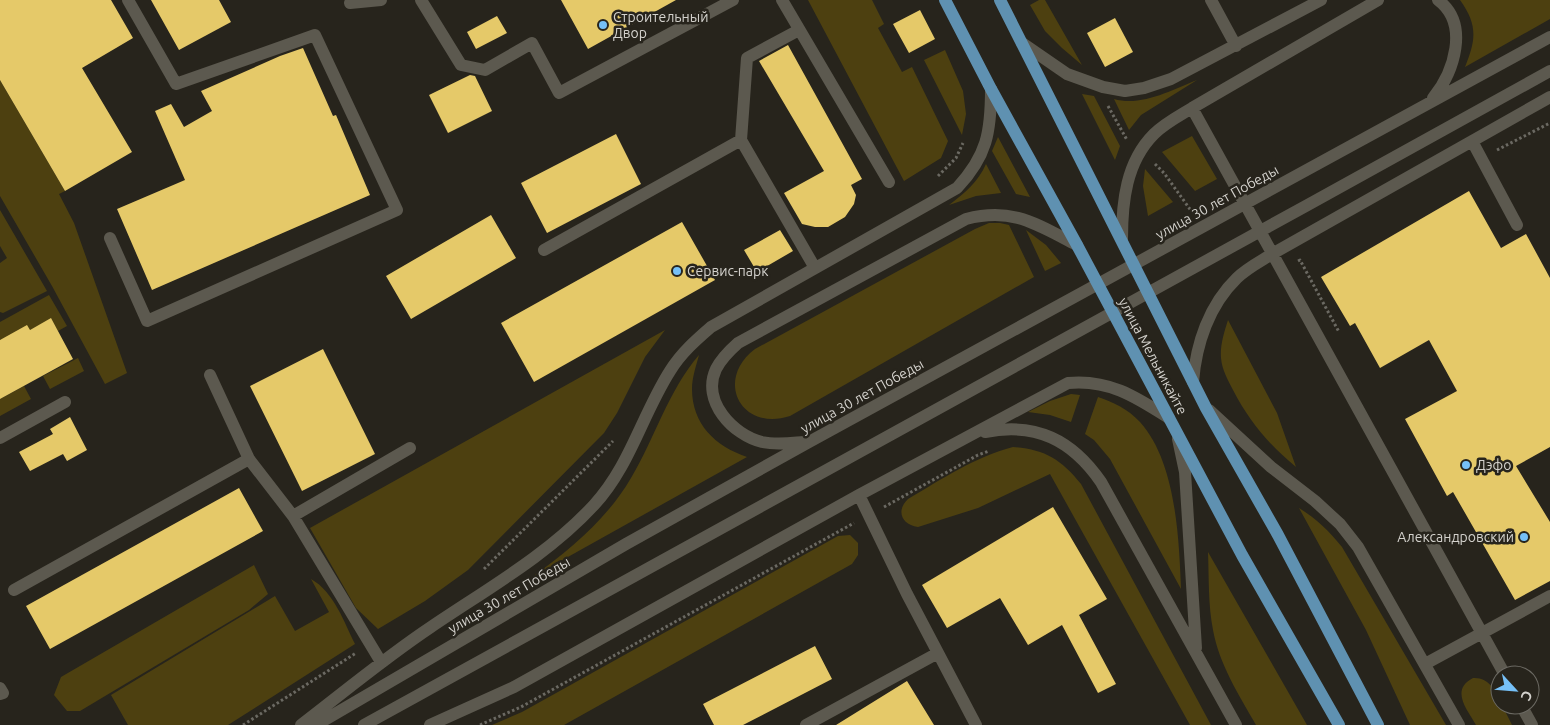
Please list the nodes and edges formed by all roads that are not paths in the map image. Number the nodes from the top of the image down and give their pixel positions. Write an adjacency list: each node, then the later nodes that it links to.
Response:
1 (128, 0): 26 (street)
2 (381, 0): 12 (street)
3 (421, 0): 4 (street)
4 (733, 0)
5 (782, 0): 13 (street)
6 (945, 0): 18 (main road, улица Мельникайте)
7 (1000, 0): 15 (main road, улица Мельникайте)
8 (1211, 0): 16 (street)
9 (1321, 0): 16 (street)
10 (1378, 0): 21 (street)
11 (1438, 0): 20 (street)
12 (350, 3)
13 (799, 30): 22 (street); 24 (street)
14 (1550, 37): 20 (street, улица 30 лет Победы)
15 (1022, 42): 16 (street); 27 (main road, улица Мельникайте)
16 (1236, 46)
17 (1550, 71): 57 (street)
18 (991, 89): 28 (main road, улица Мельникайте); 31 (street)
19 (1550, 97): 23 (street)
20 (1428, 104): 40 (street, улица 30 лет Победы)
21 (1192, 108): 27 (street); 30 (street)
22 (741, 140): 29 (street); 31 (street)
23 (1472, 141): 25 (street); 30 (street)
24 (889, 182)
25 (1517, 225)
26 (110, 238)
27 (1122, 239): 33 (main road, улица Мельникайте)
28 (1076, 245): 36 (main road, улица Мельникайте); 40 (street)
29 (544, 250)
30 (1272, 254): 33 (street); 47 (street)
31 (815, 268): 50 (street)
32 (210, 375): 42 (street)
33 (1192, 382): 35 (main road, улица Мельникайте)
34 (66, 402): 38 (street)
35 (1206, 408): 51 (street); 63 (main road, улица Мельникайте)
36 (1169, 418): 37 (main road, улица Мельникайте); 39 (street)
37 (1176, 429): 48 (street); 62 (main road, улица Мельникайте)
38 (0, 438)
39 (966, 438): 43 (street); 48 (street)
40 (809, 442): 56 (street, улица 30 лет Победы)
41 (410, 448): 44 (street)
42 (249, 459): 44 (street); 45 (street)
43 (859, 495): 49 (street); 58 (street)
44 (293, 516): 50 (street)
45 (14, 590)
46 (1550, 596): 47 (street)
47 (1482, 634): 51 (street); 52 (street)
48 (1196, 652): 61 (street)
49 (938, 653): 59 (street); 60 (street)
50 (381, 662): 55 (street)
51 (1425, 664): 64 (street)
52 (1499, 665)
53 (0, 688): 54 (street)
54 (0, 694)
55 (301, 725)
56 (316, 725)
57 (364, 725)
58 (430, 725)
59 (806, 725)
60 (976, 725)
61 (1236, 725)
62 (1339, 725)
63 (1378, 725)
64 (1459, 725)

